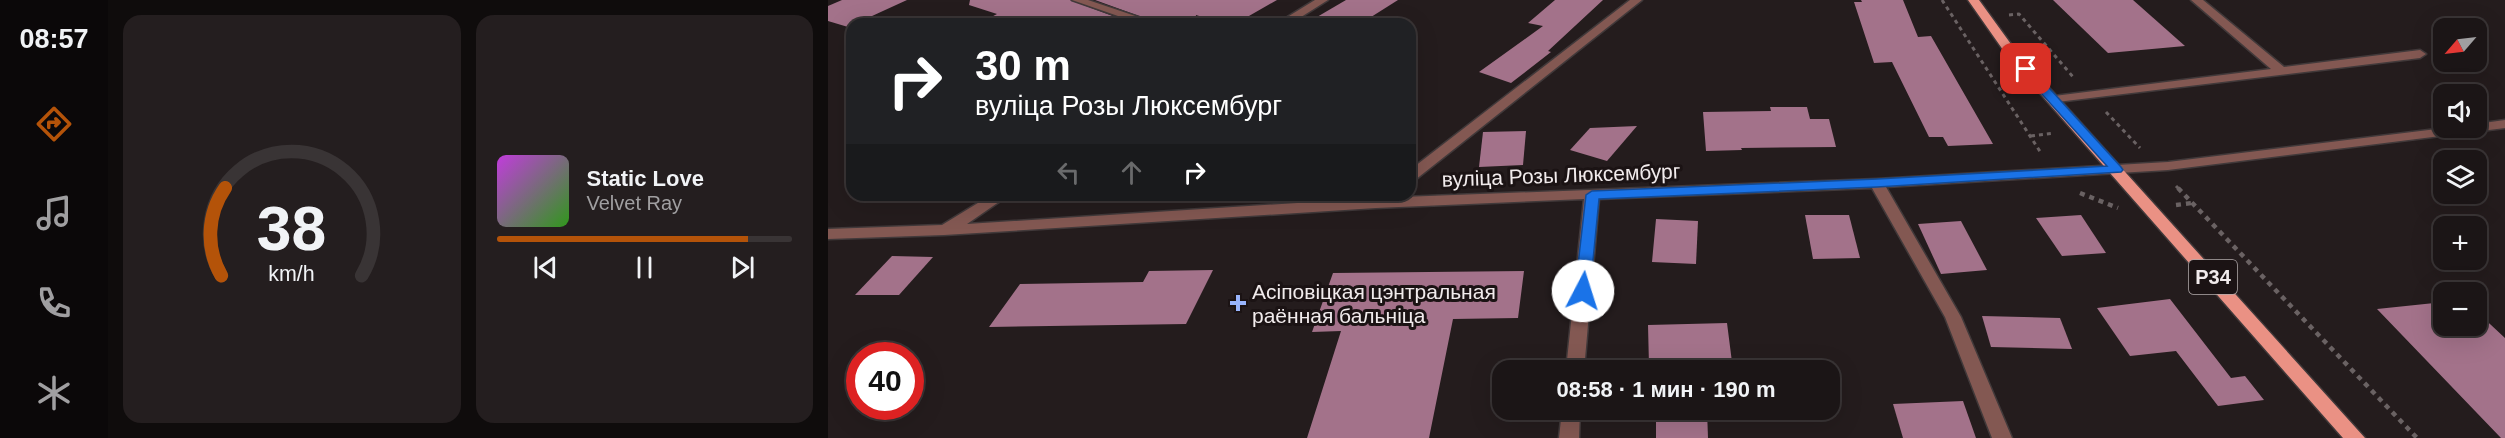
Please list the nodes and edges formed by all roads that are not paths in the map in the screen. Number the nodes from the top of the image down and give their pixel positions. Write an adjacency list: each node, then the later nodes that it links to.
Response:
1 (1077, 0): 6 (street)
2 (1323, 0): 7 (street)
3 (1637, 0): 13 (street)
4 (1973, 0): 10 (main road, Р34)
5 (2196, 0): 9 (street)
6 (1135, 18)
7 (1292, 18)
8 (2420, 54): 9 (street)
9 (2281, 71): 10 (street)
10 (2054, 100): 12 (main road, Р34)
11 (2505, 124): 12 (street, вуліца Розы Люксембург)
12 (2117, 170): 14 (street, вуліца Розы Люксембург); 26 (main road, Р34)
13 (1416, 172)
14 (1877, 183): 15 (street, вуліца Розы Люксембург); 25 (street)
15 (1592, 195): 16 (street, вуліца Розы Люксембург); 22 (street)
16 (1416, 198)
17 (992, 201): 19 (street)
18 (1353, 201): 19 (street, вуліца Розы Люксембург)
19 (944, 230): 20 (street, вуліца Розы Люксембург)
20 (835, 234): 21 (street)
21 (828, 248)
22 (1576, 360)
23 (1570, 420): 24 (street)
24 (1569, 438)
25 (2002, 438)
26 (2355, 438)

